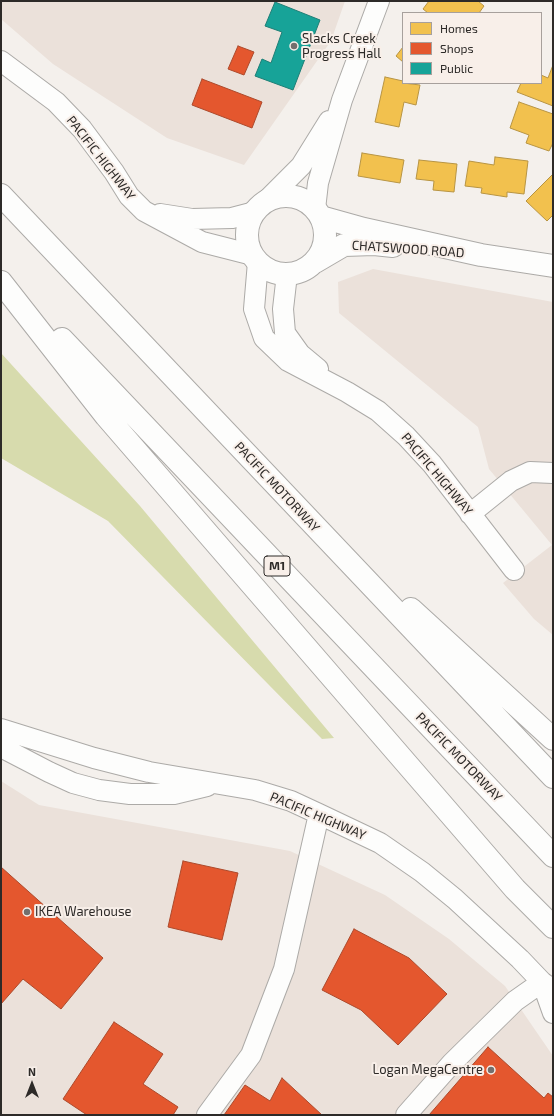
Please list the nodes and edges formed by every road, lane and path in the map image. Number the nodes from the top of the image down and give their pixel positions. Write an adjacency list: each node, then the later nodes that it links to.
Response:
1 (378, 1): 3 (street)
2 (1, 61): 6 (street, PACIFIC HIGHWAY)
3 (342, 100): 5 (street); 7 (street)
4 (1, 195): 17 (main road, PACIFIC MOTORWAY)
5 (259, 208): 6 (street, PACIFIC HIGHWAY); 7 (main road); 9 (main road)
6 (144, 211): 9 (street, PACIFIC HIGHWAY)
7 (318, 213): 8 (main road, CHATSWOOD ROAD); 10 (main road)
8 (481, 255): 10 (main road, CHATSWOOD ROAD); 11 (main road, CHATSWOOD ROAD)
9 (255, 259): 12 (main road); 15 (street, PACIFIC HIGHWAY)
10 (315, 262): 12 (main road)
11 (553, 266)
12 (287, 274): 15 (street, PACIFIC HIGHWAY)
13 (1, 275): 26 (main road, PACIFIC MOTORWAY / M1)
14 (1, 282): 27 (main road)
15 (347, 392): 18 (street, PACIFIC HIGHWAY)
16 (553, 473): 18 (street)
17 (286, 496): 21 (main road); 23 (main road, PACIFIC MOTORWAY)
18 (470, 514): 19 (street, PACIFIC HIGHWAY)
19 (514, 570)
20 (1, 729): 24 (street, PACIFIC HIGHWAY)
21 (553, 739)
22 (1, 747): 24 (street)
23 (553, 777)
24 (214, 784): 25 (street, PACIFIC HIGHWAY)
25 (320, 814): 28 (street, PACIFIC HIGHWAY); 30 (street)
26 (553, 856)
27 (553, 927)
28 (547, 986): 29 (street, PACIFIC HIGHWAY); 31 (street)
29 (553, 1013)
30 (207, 1115)
31 (406, 1115)

